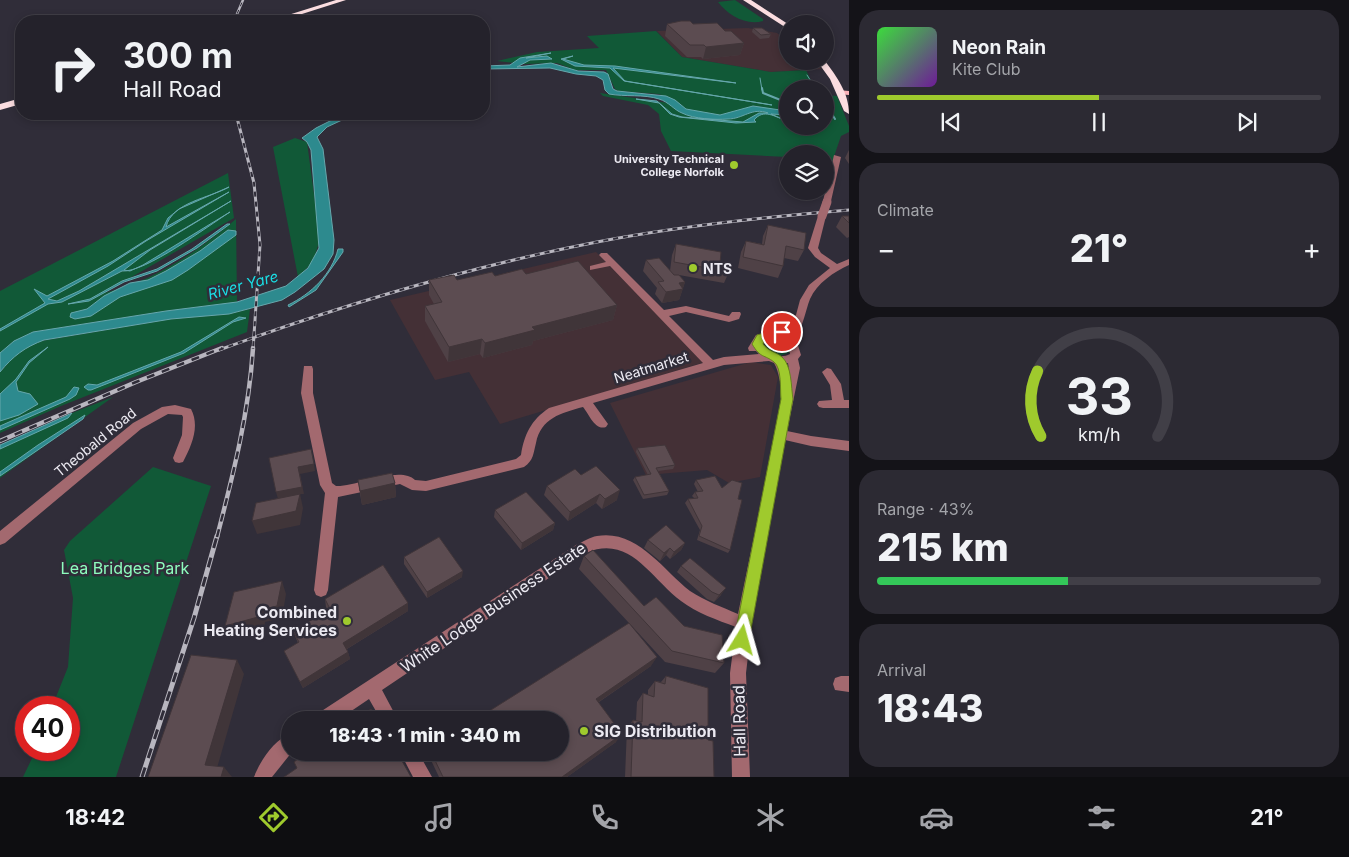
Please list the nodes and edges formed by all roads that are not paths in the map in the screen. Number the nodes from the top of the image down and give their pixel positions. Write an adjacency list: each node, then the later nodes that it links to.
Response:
1 (343, 0): 4 (highway)
2 (352, 0): 5 (highway)
3 (746, 0): 6 (highway)
4 (293, 15)
5 (302, 15)
6 (779, 23)
7 (828, 70): 8 (highway)
8 (845, 94): 11 (highway)
9 (15, 101): 10 (highway)
10 (0, 105)
11 (849, 110)
12 (837, 158): 17 (street, bridge)
13 (604, 255): 15 (street)
14 (849, 262): 17 (street, Hall Road)
15 (612, 263): 16 (street); 18 (street)
16 (593, 268)
17 (837, 268): 20 (street, Hall Road)
18 (661, 314): 19 (street); 27 (street)
19 (736, 314)
20 (801, 315): 21 (street, Hall Road); 22 (street, Hall Road)
21 (770, 334): 22 (street); 23 (street, Hall Road)
22 (792, 343): 25 (street, Hall Road)
23 (758, 344): 24 (street, Hall Road); 26 (street, Neatmarket)
24 (774, 358): 25 (street); 26 (street, Neatmarket); 30 (street, Hall Road)
25 (792, 358): 30 (street, Hall Road)
26 (724, 361): 27 (street, Neatmarket)
27 (711, 365): 31 (street, Neatmarket)
28 (308, 369): 38 (street)
29 (828, 372): 33 (street)
30 (787, 399): 35 (street, Hall Road)
31 (586, 402): 34 (street); 38 (street, Neatmarket)
32 (823, 404): 33 (street)
33 (844, 404)
34 (602, 424)
35 (781, 434): 36 (street); 41 (street, Hall Road)
36 (849, 446)
37 (185, 452): 39 (street, Theobald Road)
38 (332, 491): 40 (street)
39 (0, 539)
40 (321, 590)
41 (744, 623): 42 (street, White Lodge Business Estate); 49 (street, Hall Road)
42 (372, 688): 43 (street, White Lodge Business Estate); 44 (street)
43 (337, 711)
44 (385, 711)
45 (281, 752): 47 (street)
46 (413, 761): 48 (street)
47 (263, 777)
48 (423, 777)
49 (740, 777)

